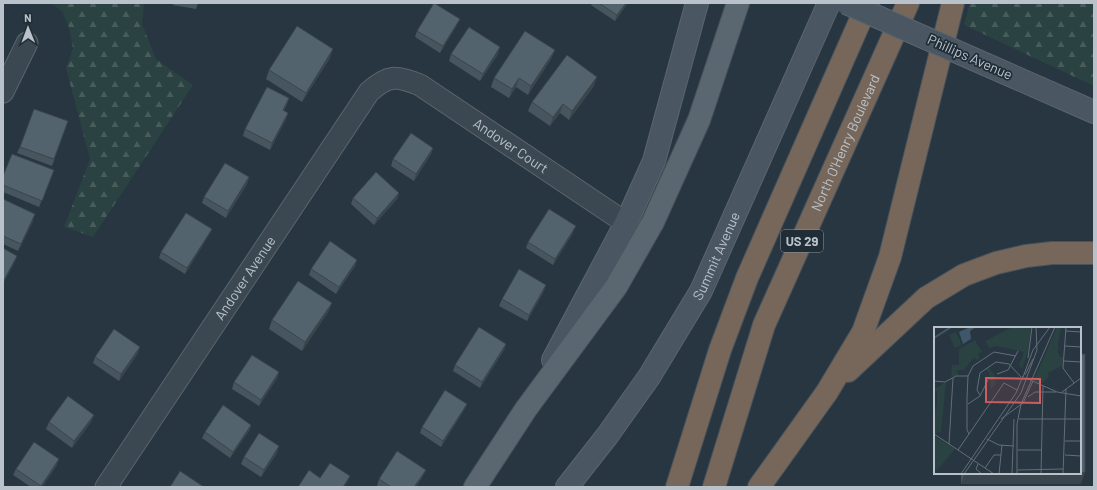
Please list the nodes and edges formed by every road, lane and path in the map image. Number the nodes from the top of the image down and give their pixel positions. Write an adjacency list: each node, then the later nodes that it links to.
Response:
1 (698, 3): 12 (main road)
2 (738, 3): 15 (main road)
3 (829, 3): 18 (main road, Summit Avenue)
4 (846, 3): 11 (main road, Phillips Avenue, bridge)
5 (868, 3): 19 (highway, US 29)
6 (908, 3): 20 (highway, North O'Henry Boulevard / US 29)
7 (953, 3): 14 (highway)
8 (27, 43): 10 (street)
9 (392, 78): 12 (street, Andover Court); 16 (street, Andover Avenue)
10 (3, 92)
11 (1094, 112)
12 (626, 223): 15 (main road)
13 (1094, 254): 14 (highway)
14 (827, 392): 21 (highway)
15 (526, 409): 17 (main road)
16 (106, 487)
17 (475, 487)
18 (567, 487)
19 (677, 487)
20 (714, 487)
21 (759, 487)

